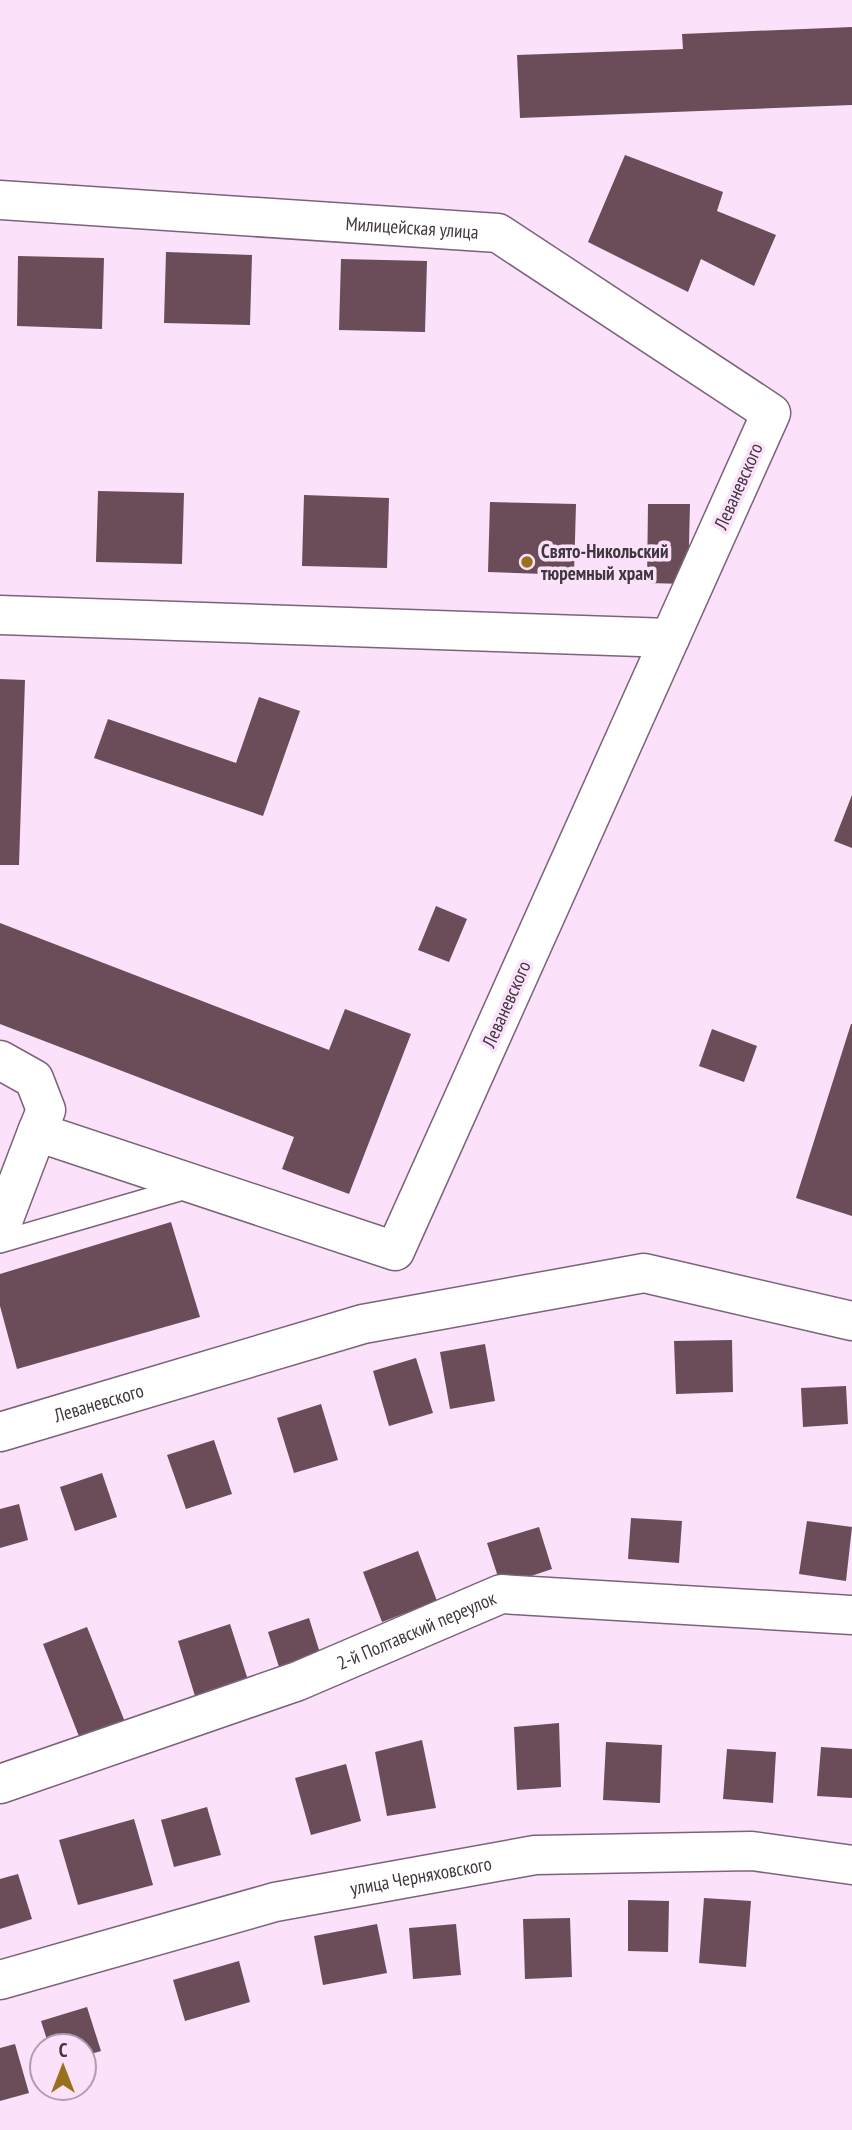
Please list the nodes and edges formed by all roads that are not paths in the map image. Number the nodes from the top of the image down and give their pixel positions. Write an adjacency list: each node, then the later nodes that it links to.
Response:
1 (0, 200): 2 (street, Милицейская улица)
2 (771, 413): 4 (street, Леваневского)
3 (0, 615): 4 (street)
4 (670, 638): 7 (street, Леваневского)
5 (0, 1060): 6 (street)
6 (37, 1132): 7 (street, Леваневского); 8 (street)
7 (197, 1185): 9 (lane)
8 (0, 1228)
9 (0, 1242)
10 (852, 1321): 11 (street, Леваневского)
11 (0, 1432)
12 (852, 1615): 13 (street, 2-й Полтавский переулок)
13 (0, 1784)
14 (852, 1865): 15 (street, улица Черняховского)
15 (0, 1980)

